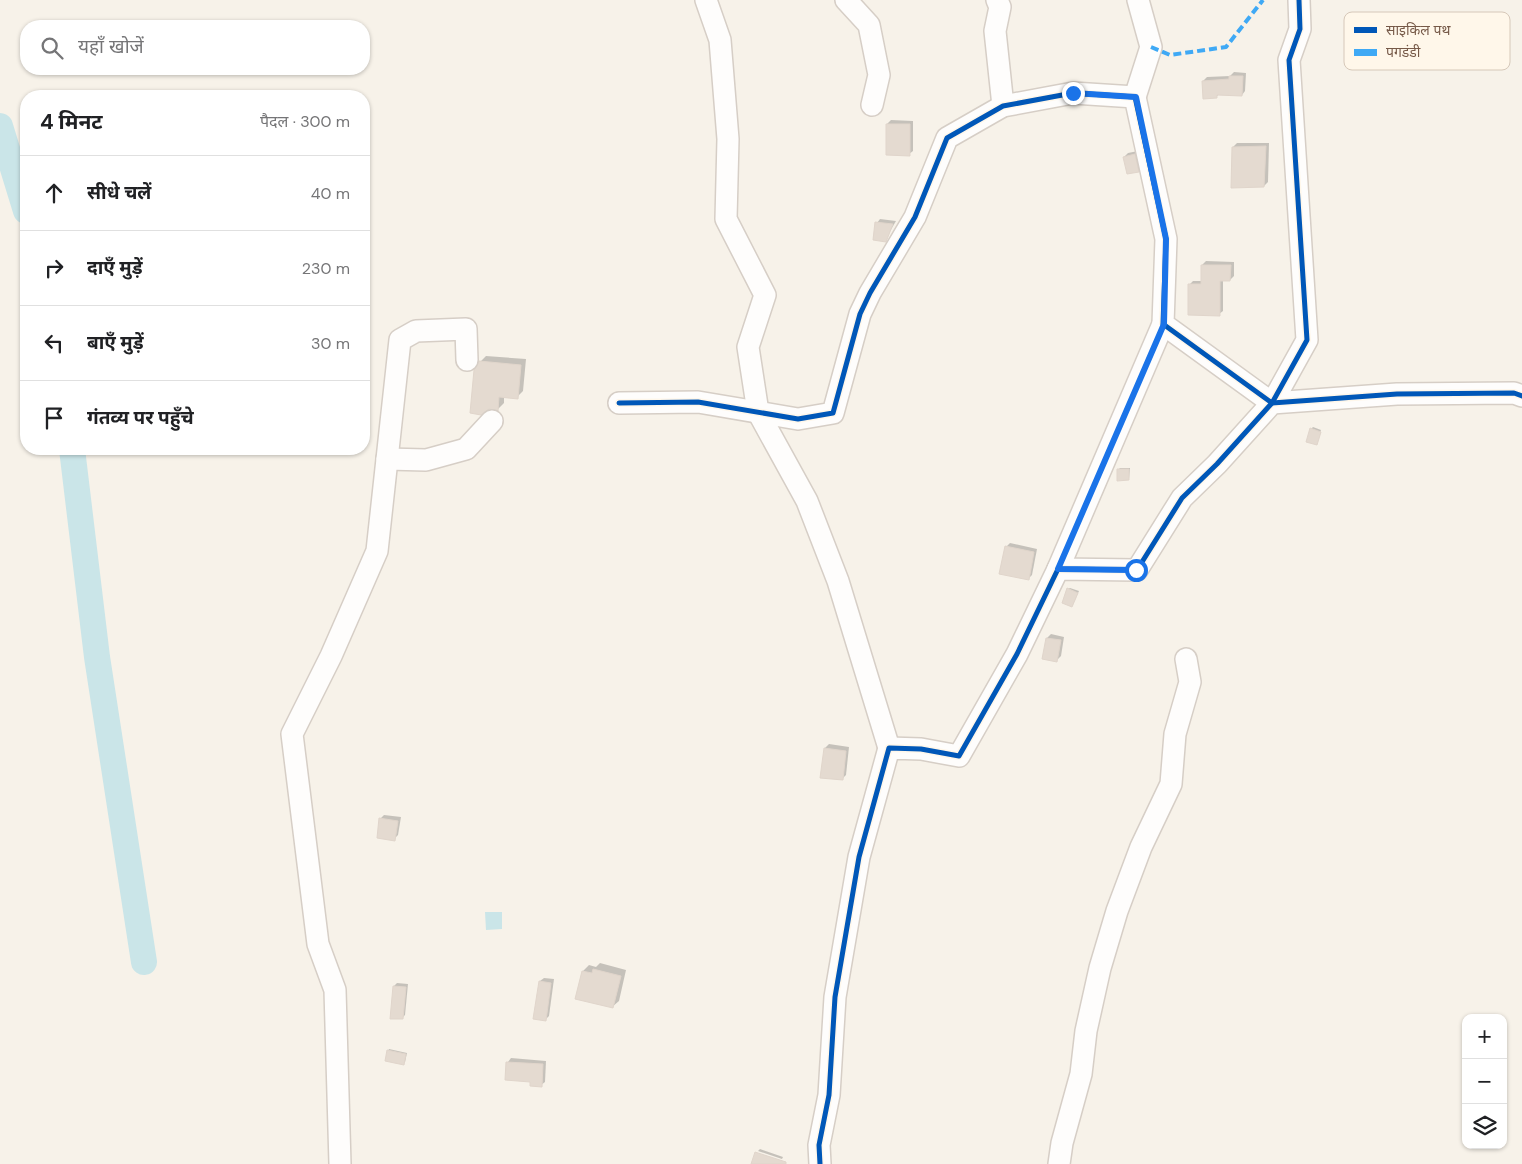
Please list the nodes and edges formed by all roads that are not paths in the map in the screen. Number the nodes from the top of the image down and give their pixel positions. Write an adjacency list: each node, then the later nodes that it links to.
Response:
1 (706, 0): 16 (street)
2 (846, 0): 7 (street)
3 (865, 0): 7 (street)
4 (997, 0): 10 (street)
5 (1138, 0): 8 (street)
6 (1299, 0): 15 (street)
7 (869, 25): 9 (street)
8 (1136, 97): 10 (street); 11 (street)
9 (872, 105)
10 (1003, 106): 16 (street)
11 (1164, 324): 15 (street); 19 (street)
12 (467, 360): 18 (street)
13 (1522, 396): 15 (street)
14 (619, 403): 16 (street)
15 (1272, 403): 19 (street)
16 (758, 412): 21 (street)
17 (492, 421): 18 (street)
18 (387, 460): 22 (street)
19 (1058, 569): 21 (street)
20 (1186, 659): 24 (street)
21 (889, 748): 23 (street)
22 (340, 1164)
23 (820, 1164)
24 (1058, 1164)

